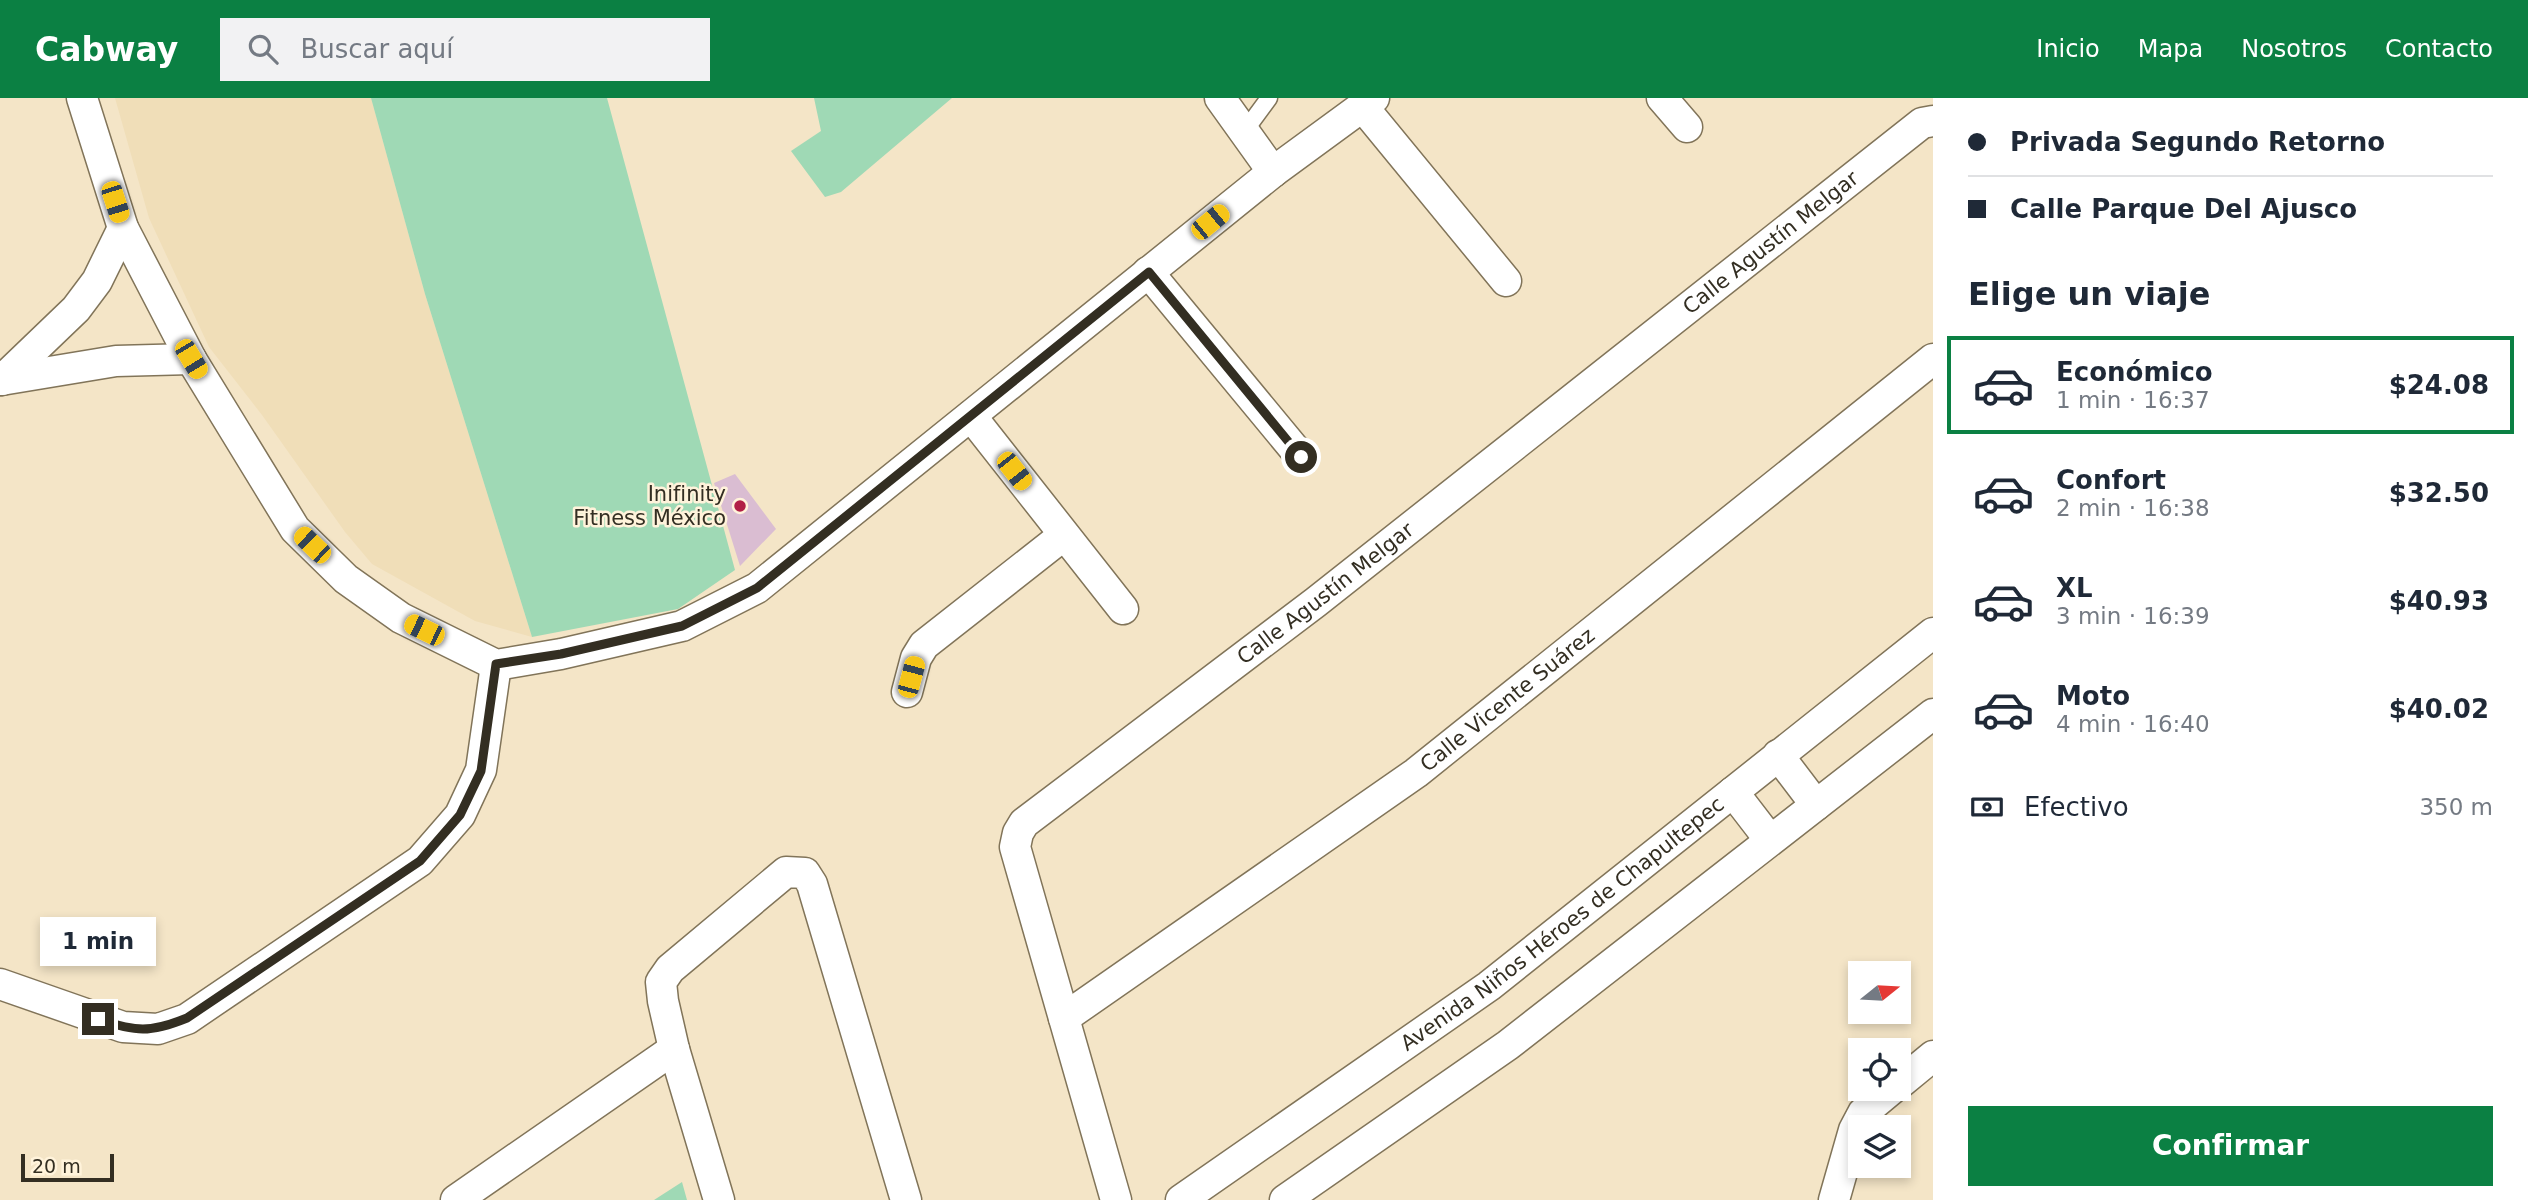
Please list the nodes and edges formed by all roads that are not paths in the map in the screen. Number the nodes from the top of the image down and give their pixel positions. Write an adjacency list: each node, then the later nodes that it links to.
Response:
1 (82, 98): 10 (street)
2 (1220, 98): 8 (street)
3 (1269, 98): 8 (lane)
4 (1662, 98): 7 (street)
5 (1368, 103): 9 (street); 12 (street)
6 (1933, 121): 29 (street, Calle Agustín Melgar)
7 (1687, 127)
8 (1244, 132): 9 (street)
9 (1273, 172): 11 (street)
10 (123, 228): 13 (street); 15 (street)
11 (1149, 272): 16 (street); 17 (street)
12 (1506, 281)
13 (191, 359): 15 (street); 21 (street)
14 (1933, 359): 29 (street, Calle Vicente Suárez)
15 (1, 380)
16 (971, 416): 18 (street); 21 (street)
17 (1301, 457)
18 (1064, 535): 19 (street); 22 (street)
19 (1123, 609)
20 (1933, 633): 24 (street, Avenida Niños Héroes de Chapultepec)
21 (496, 664): 28 (street)
22 (907, 692)
23 (1933, 714): 26 (street)
24 (1779, 755): 25 (street, Avenida Niños Héroes de Chapultepec); 26 (street)
25 (1733, 792): 27 (street); 36 (street, Avenida Niños Héroes de Chapultepec)
26 (1816, 805): 27 (street)
27 (1770, 840): 37 (street)
28 (0, 984)
29 (1063, 1018): 35 (street, Calle Agustín Melgar)
30 (674, 1049): 32 (street); 33 (street); 34 (street)
31 (1914, 1075): 38 (street)
32 (456, 1200)
33 (719, 1200)
34 (906, 1200)
35 (1116, 1200)
36 (1181, 1200)
37 (1285, 1200)
38 (1834, 1200)

